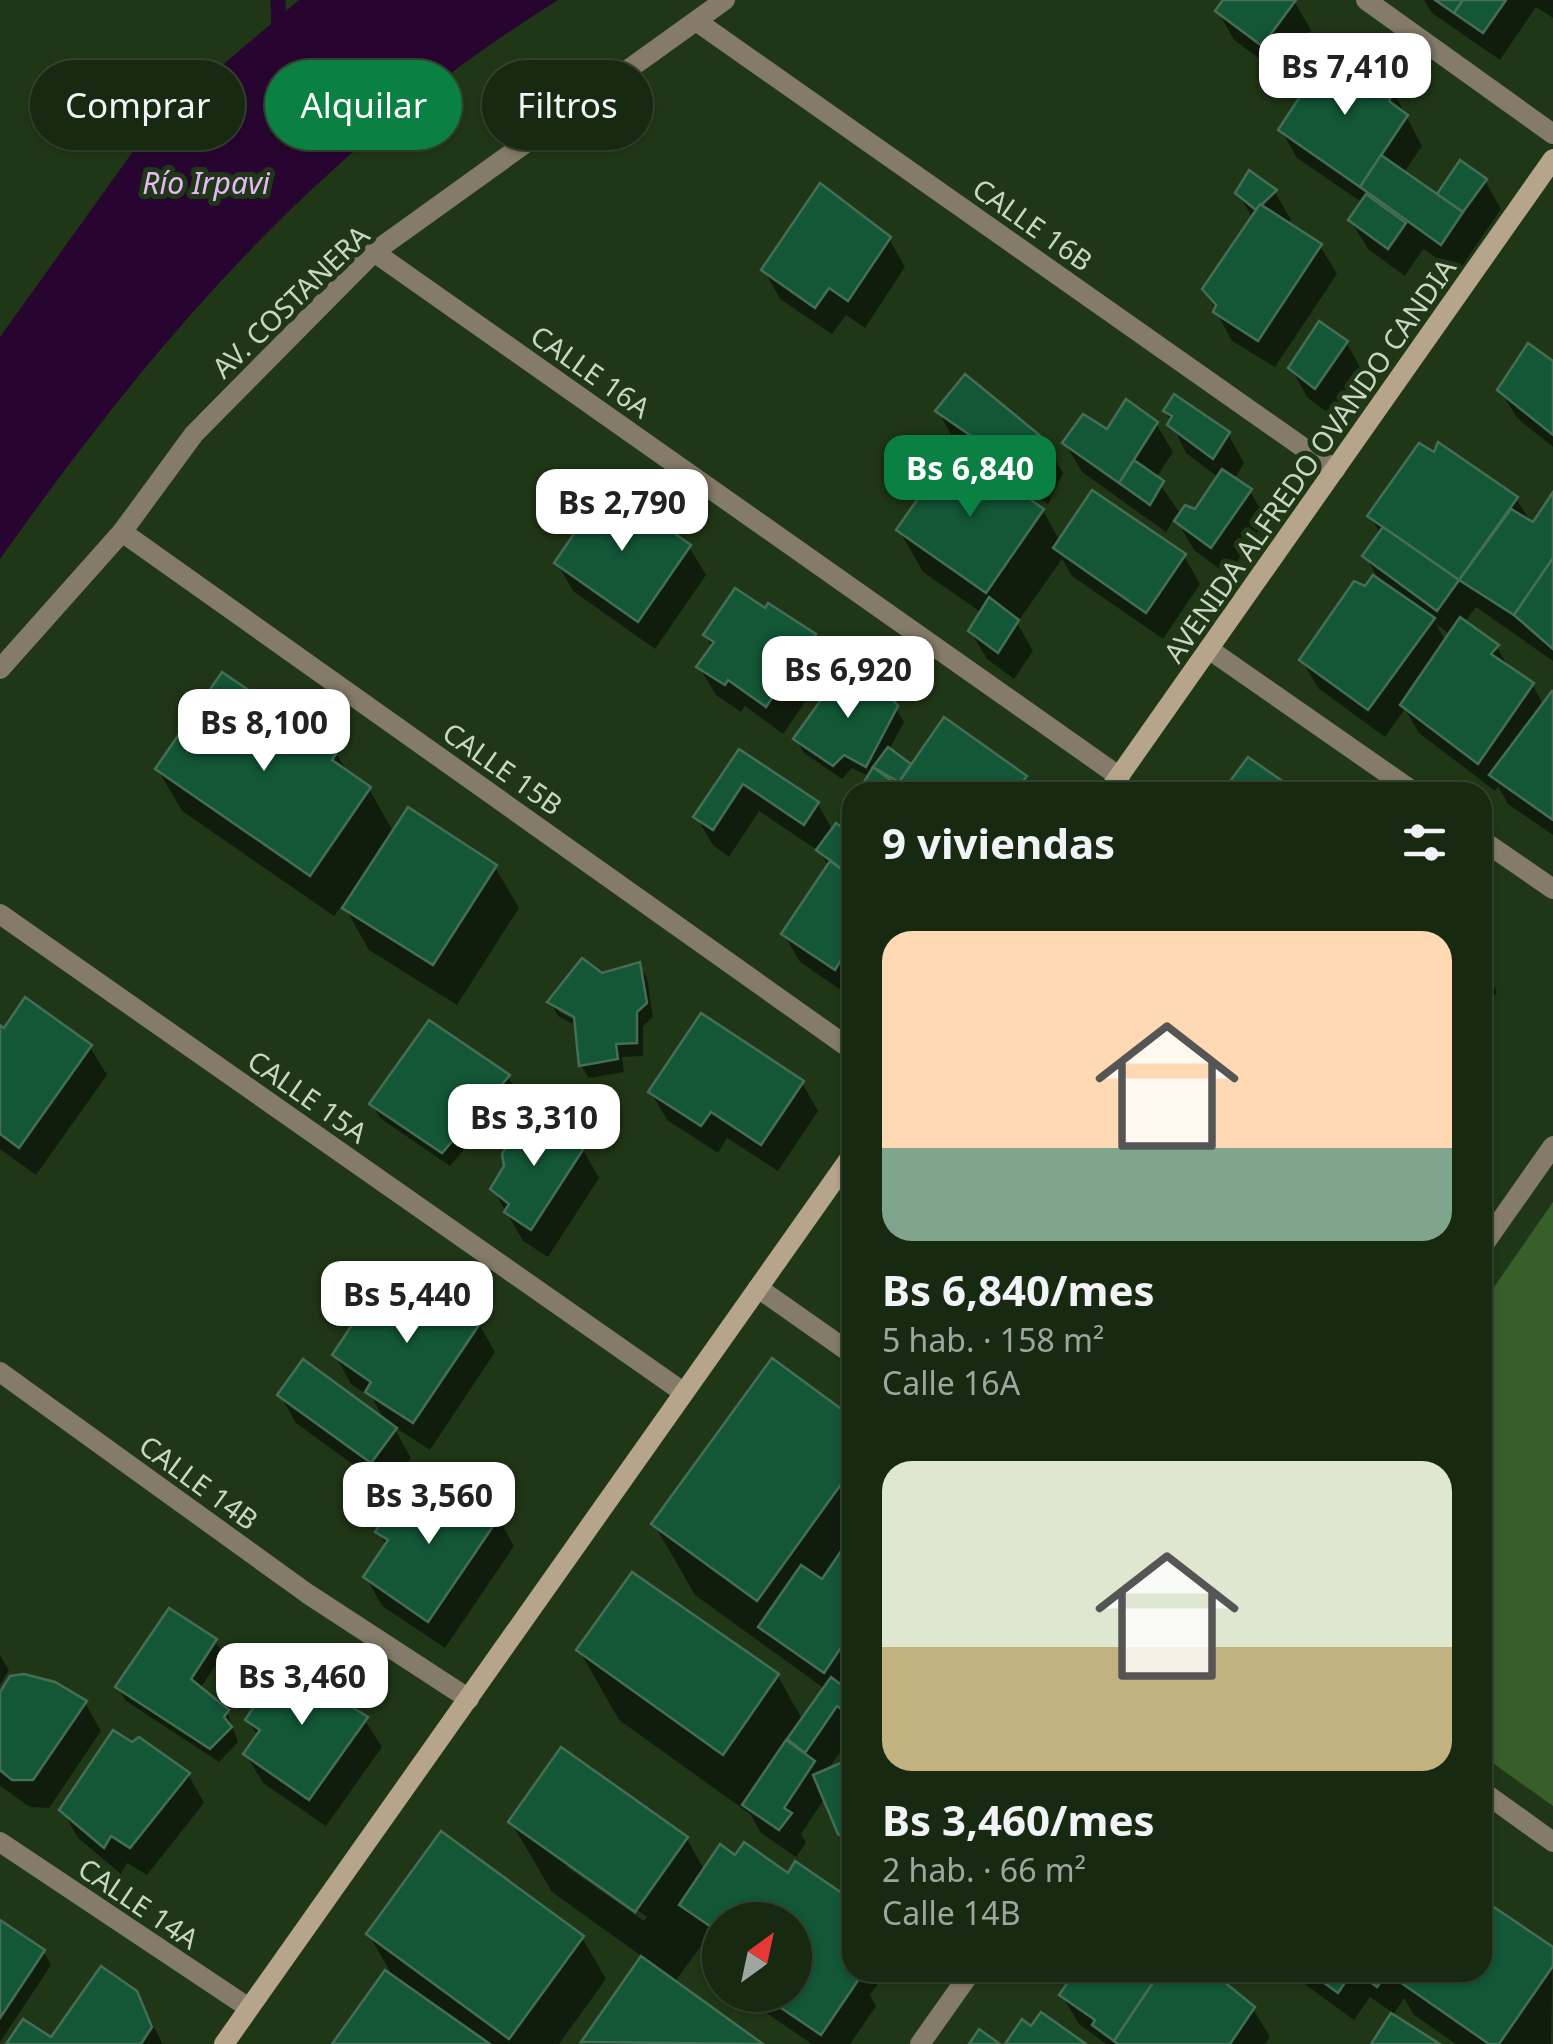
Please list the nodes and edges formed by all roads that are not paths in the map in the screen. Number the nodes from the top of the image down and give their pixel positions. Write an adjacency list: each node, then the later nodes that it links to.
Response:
1 (725, 0): 3 (street, AV. COSTANERA)
2 (1366, 0): 4 (street)
3 (699, 23): 6 (street, AV. COSTANERA); 7 (street, CALLE 16B)
4 (1553, 134)
5 (1553, 159): 7 (main road, AVENIDA ALFREDO OVANDO CANDIA)
6 (374, 252): 8 (street, AV. COSTANERA); 11 (street, CALLE 16A)
7 (1335, 470): 9 (main road, AVENIDA ALFREDO OVANDO CANDIA)
8 (122, 532): 10 (street, AV. COSTANERA); 17 (street, CALLE 15B)
9 (1210, 650): 12 (main road, AVENIDA ALFREDO OVANDO CANDIA); 13 (street)
10 (0, 669)
11 (1111, 782)
12 (1115, 782)
13 (1400, 782)
14 (1492, 847): 15 (street)
15 (1553, 890)
16 (0, 914): 24 (street, CALLE 15A)
17 (842, 1043)
18 (1553, 1146): 20 (street)
19 (842, 1168): 21 (main road)
20 (1492, 1233)
21 (758, 1288): 22 (street); 24 (main road)
22 (842, 1347)
23 (0, 1372): 25 (street, CALLE 14B)
24 (683, 1392): 25 (main road)
25 (469, 1699): 30 (main road)
26 (1492, 1799): 28 (street)
27 (0, 1842): 30 (street, CALLE 14A)
28 (1553, 1842)
29 (964, 1982): 32 (street)
30 (249, 2008): 31 (main road)
31 (224, 2044)
32 (920, 2044)

